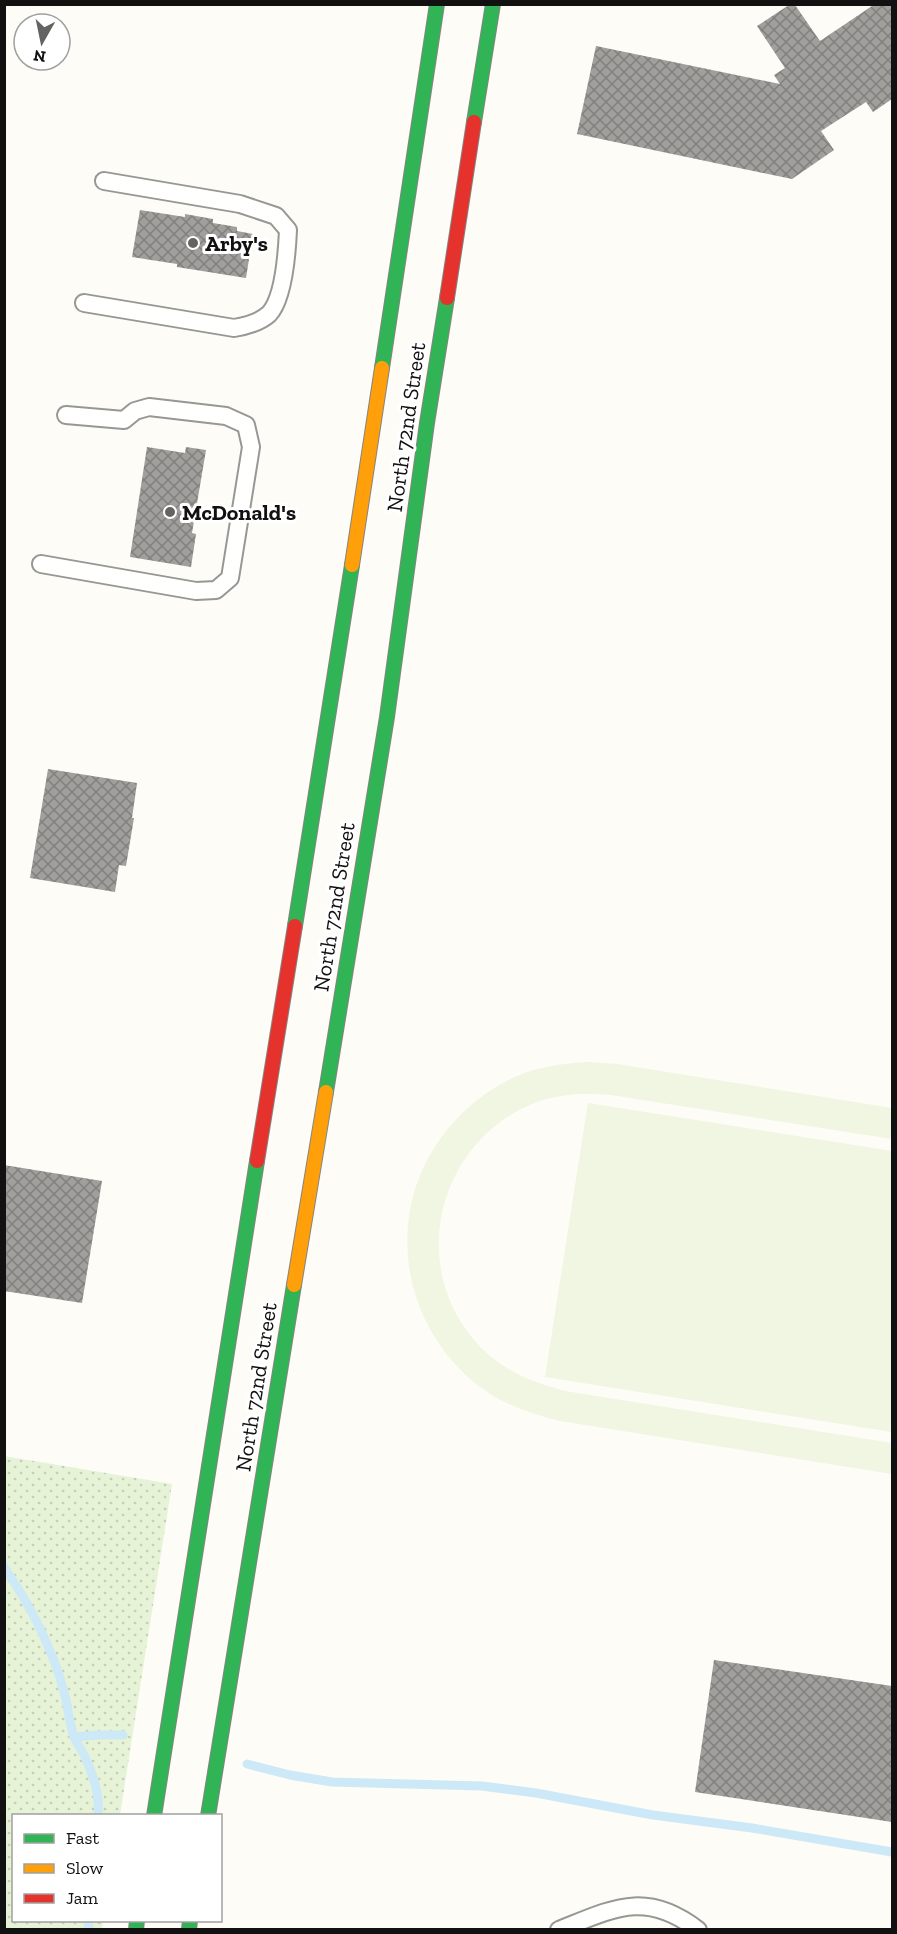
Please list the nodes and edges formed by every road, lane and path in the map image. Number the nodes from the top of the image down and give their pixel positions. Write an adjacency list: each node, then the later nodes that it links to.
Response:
1 (437, 4): 7 (main road, North 72nd Street)
2 (493, 4): 8 (main road, North 72nd Street)
3 (104, 181): 4 (lane)
4 (84, 303)
5 (66, 415): 6 (lane)
6 (41, 564)
7 (154, 1814)
8 (207, 1814)
9 (559, 1929): 10 (lane)
10 (698, 1929)

